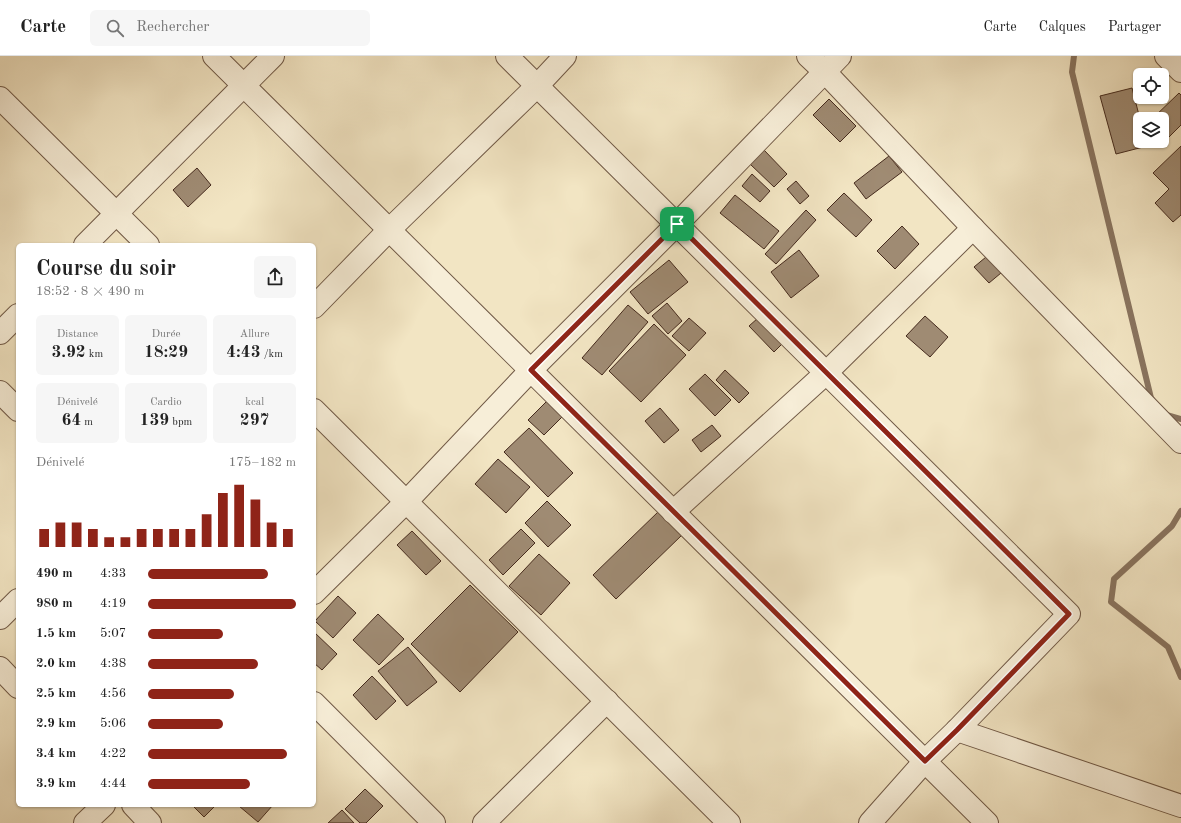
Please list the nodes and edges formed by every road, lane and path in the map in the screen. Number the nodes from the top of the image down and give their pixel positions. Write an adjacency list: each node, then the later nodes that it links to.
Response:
1 (214, 56): 10 (street)
2 (273, 56): 10 (street)
3 (507, 56): 11 (street)
4 (565, 56): 11 (street)
5 (808, 56): 9 (street)
6 (840, 56): 9 (street)
7 (1166, 56): 8 (street)
8 (1181, 71)
9 (825, 72): 14 (street); 15 (street)
10 (243, 85): 13 (street); 16 (street)
11 (537, 86): 14 (street); 16 (street)
12 (0, 98): 13 (street)
13 (116, 213): 17 (street); 18 (street)
14 (677, 224): 22 (street); 23 (street)
15 (972, 228): 23 (street); 27 (street)
16 (390, 230): 19 (street); 22 (street)
17 (87, 243)
18 (146, 243)
19 (316, 305)
20 (16, 317): 21 (street)
21 (0, 334)
22 (531, 370): 28 (street); 29 (street)
23 (826, 373): 29 (street); 37 (street)
24 (0, 392): 25 (street)
25 (16, 408)
26 (316, 412): 28 (street)
27 (1181, 442)
28 (406, 502): 30 (street); 35 (street)
29 (673, 512): 38 (street)
30 (316, 592)
31 (16, 602): 32 (street)
32 (0, 618)
33 (0, 668): 34 (street)
34 (16, 684)
35 (607, 701): 45 (street); 46 (street)
36 (316, 706): 44 (street)
37 (957, 730): 38 (street); 39 (street)
38 (925, 761): 47 (street); 48 (street)
39 (1181, 806)
40 (102, 807): 42 (street)
41 (134, 807): 43 (street)
42 (85, 823)
43 (150, 823)
44 (434, 823)
45 (484, 823)
46 (729, 823)
47 (870, 823)
48 (987, 823)

